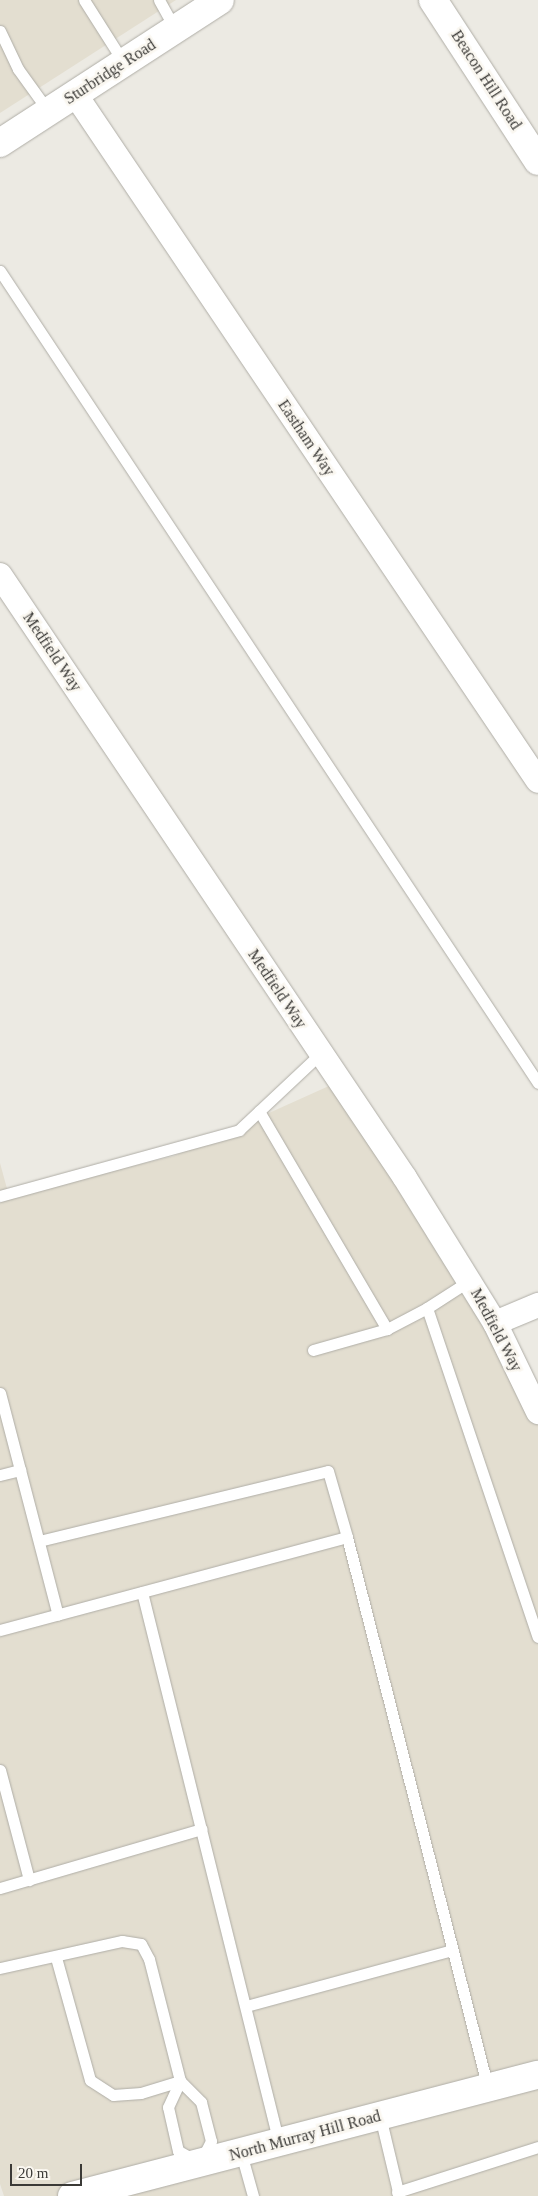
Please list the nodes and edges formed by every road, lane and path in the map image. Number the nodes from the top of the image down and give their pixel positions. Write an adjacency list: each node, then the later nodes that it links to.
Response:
1 (84, 0): 7 (lane)
2 (159, 0): 5 (lane)
3 (220, 0): 5 (street, Sturbridge Road)
4 (433, 0): 11 (street, Beacon Hill Road)
5 (176, 29): 7 (street, Sturbridge Road)
6 (0, 31): 9 (lane)
7 (124, 63): 8 (street, Sturbridge Road)
8 (75, 94): 9 (street, Sturbridge Road); 14 (street, Eastham Way)
9 (49, 112): 10 (street, Sturbridge Road)
10 (0, 143)
11 (538, 161)
12 (0, 271): 16 (lane)
13 (0, 576): 15 (street, Medfield Way)
14 (538, 781)
15 (321, 1053): 17 (lane); 19 (street, Medfield Way)
16 (538, 1084)
17 (259, 1111): 18 (lane); 23 (lane)
18 (0, 1196)
19 (469, 1281): 21 (lane); 22 (street, Medfield Way)
20 (538, 1305): 22 (street)
21 (427, 1308): 23 (lane); 34 (lane)
22 (495, 1323): 26 (street, Medfield Way)
23 (387, 1329): 24 (lane)
24 (312, 1350)
25 (0, 1393): 27 (lane)
26 (538, 1412)
27 (20, 1470): 28 (lane); 30 (lane)
28 (0, 1475)
29 (347, 1537): 30 (lane); 31 (lane); 39 (lane)
30 (39, 1541): 32 (lane)
31 (142, 1592): 32 (lane); 36 (lane)
32 (58, 1615): 33 (lane)
33 (0, 1630)
34 (538, 1637)
35 (0, 1770): 37 (lane)
36 (202, 1829): 37 (lane); 42 (lane)
37 (29, 1880): 38 (lane)
38 (0, 1888)
39 (452, 1950): 42 (lane); 45 (lane)
40 (56, 1957): 41 (lane); 44 (lane); 44 (lane)
41 (0, 1968)
42 (246, 2006): 47 (lane)
43 (538, 2075): 45 (street, North Murray Hill Road)
44 (180, 2081): 50 (lane); 50 (lane)
45 (488, 2088): 46 (street, North Murray Hill Road)
46 (380, 2116): 47 (street, North Murray Hill Road); 51 (lane)
47 (279, 2142): 49 (street, North Murray Hill Road)
48 (538, 2147): 51 (lane)
49 (241, 2153): 50 (street, North Murray Hill Road); 53 (lane)
50 (200, 2163): 52 (street, North Murray Hill Road)
51 (398, 2194)
52 (72, 2196)
53 (253, 2196)

